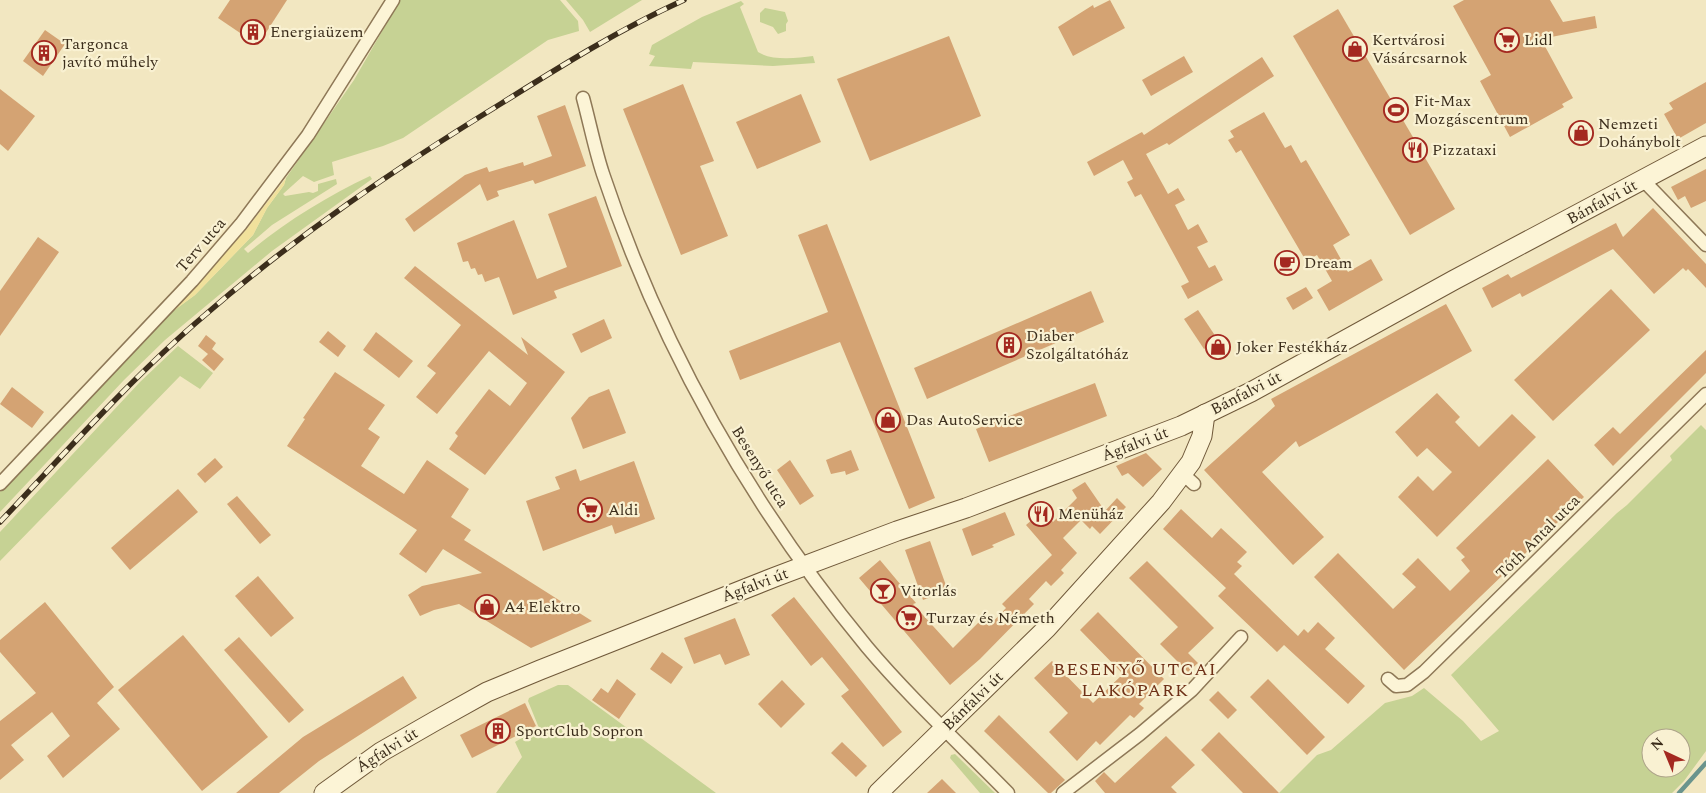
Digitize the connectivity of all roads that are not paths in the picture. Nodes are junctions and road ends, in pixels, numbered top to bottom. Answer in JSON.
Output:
{"nodes":[{"id":1,"x":393,"y":0,"type":"edge"},
{"id":2,"x":583,"y":98,"type":"dead end"},
{"id":3,"x":1706,"y":146,"type":"edge"},
{"id":4,"x":1643,"y":180,"type":"junction"},
{"id":5,"x":1706,"y":245,"type":"edge"},
{"id":6,"x":1706,"y":394,"type":"edge"},
{"id":7,"x":1205,"y":414,"type":"junction"},
{"id":8,"x":0,"y":484,"type":"edge"},
{"id":9,"x":805,"y":566,"type":"junction"},
{"id":10,"x":1241,"y":637,"type":"dead end"},
{"id":11,"x":1388,"y":679,"type":"dead end"},
{"id":12,"x":945,"y":728,"type":"junction"},
{"id":13,"x":324,"y":793,"type":"edge"},
{"id":14,"x":878,"y":793,"type":"edge"},
{"id":15,"x":1008,"y":793,"type":"edge"},
{"id":16,"x":1063,"y":793,"type":"edge"}],
"edges":[{"from":1,"to":8,"type":"street","name":"Terv utca"},
{"from":2,"to":9,"type":"street","name":"Besenyő utca"},
{"from":3,"to":4,"type":"main road","name":"Bánfalvi út"},
{"from":4,"to":5,"type":"street"},
{"from":4,"to":7,"type":"main road","name":"Bánfalvi út"},
{"from":6,"to":11,"type":"street","name":"Tóth Antal utca"},
{"from":7,"to":9,"type":"main road","name":"Ágfalvi út"},
{"from":7,"to":12,"type":"main road","name":"Bánfalvi út"},
{"from":9,"to":12,"type":"street","name":"Besenyő utca"},
{"from":9,"to":13,"type":"main road","name":"Ágfalvi út"},
{"from":10,"to":16,"type":"street"},
{"from":12,"to":14,"type":"main road","name":"Bánfalvi út"},
{"from":12,"to":15,"type":"street","name":"Besenyő utca"}]}
